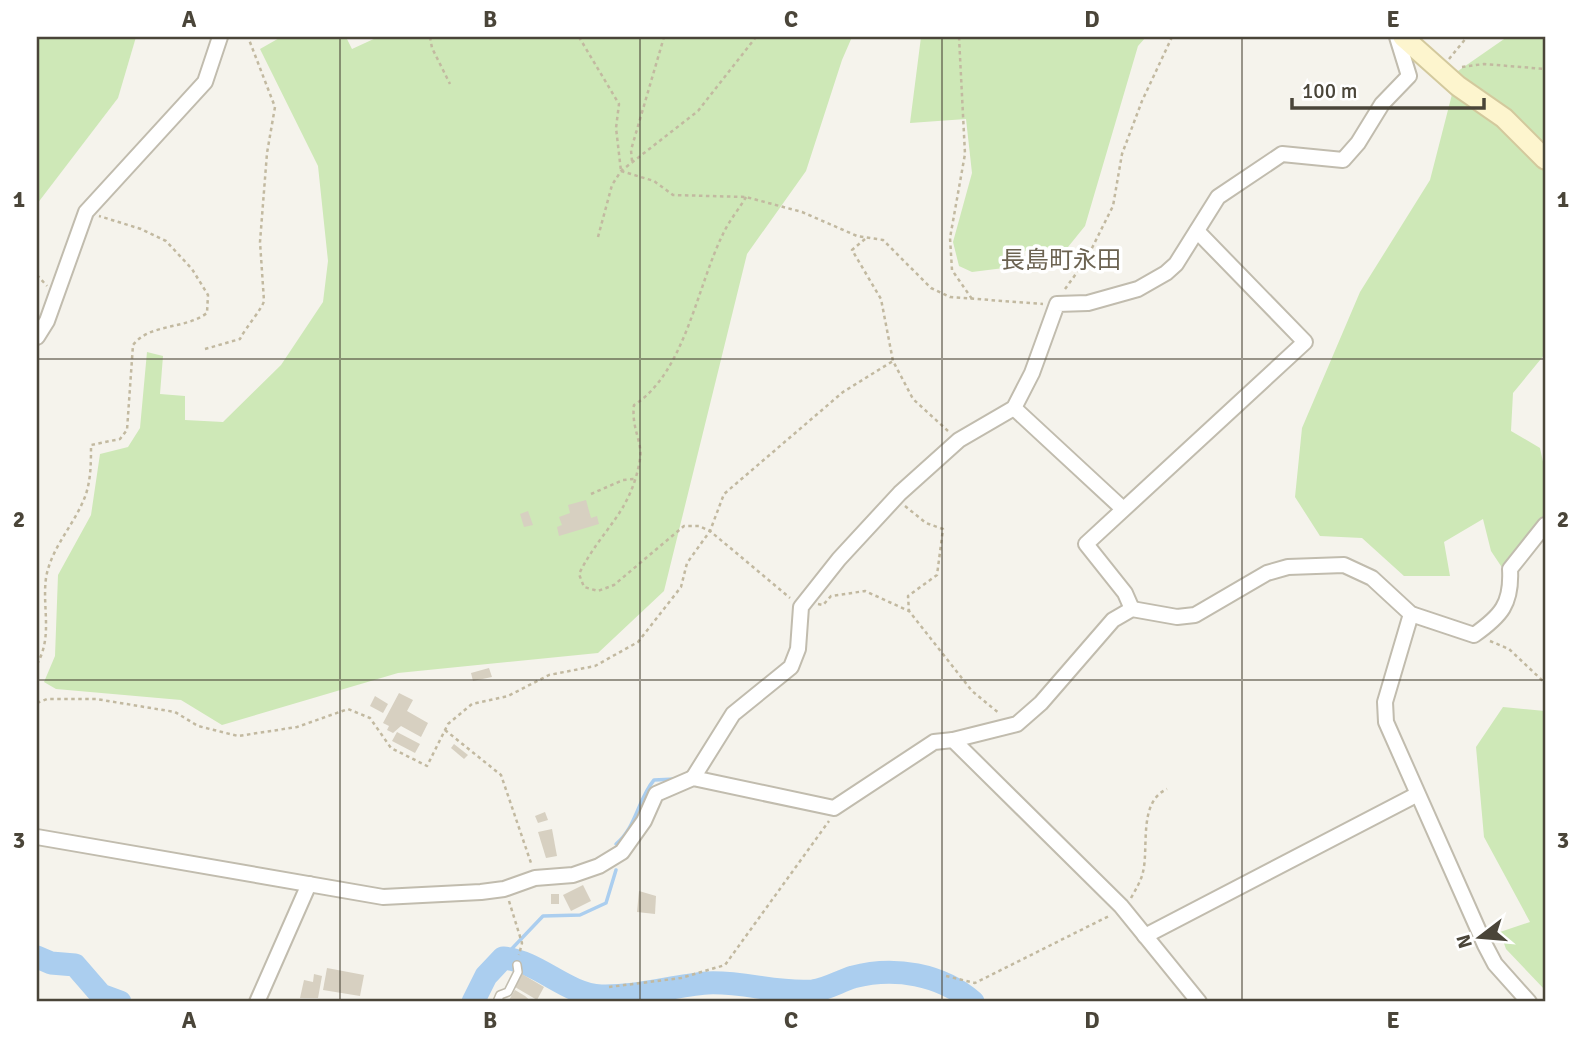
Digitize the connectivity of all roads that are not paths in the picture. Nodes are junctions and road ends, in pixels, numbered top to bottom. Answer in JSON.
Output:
{"nodes":[{"id":1,"x":220,"y":37,"type":"edge"},
{"id":2,"x":1397,"y":37,"type":"edge"},
{"id":3,"x":1403,"y":37,"type":"edge"},
{"id":4,"x":1545,"y":159,"type":"edge"},
{"id":5,"x":1197,"y":230,"type":"junction"},
{"id":6,"x":37,"y":337,"type":"edge"},
{"id":7,"x":1014,"y":408,"type":"junction"},
{"id":8,"x":1122,"y":508,"type":"junction"},
{"id":9,"x":1545,"y":525,"type":"edge"},
{"id":10,"x":1132,"y":609,"type":"junction"},
{"id":11,"x":1411,"y":614,"type":"junction"},
{"id":12,"x":953,"y":740,"type":"junction"},
{"id":13,"x":693,"y":778,"type":"junction"},
{"id":14,"x":1416,"y":795,"type":"junction"},
{"id":15,"x":37,"y":837,"type":"edge"},
{"id":16,"x":309,"y":884,"type":"junction"},
{"id":17,"x":1145,"y":936,"type":"junction"},
{"id":18,"x":517,"y":965,"type":"dead end"},
{"id":19,"x":257,"y":1002,"type":"edge"},
{"id":20,"x":497,"y":1002,"type":"edge"},
{"id":21,"x":1199,"y":1002,"type":"edge"},
{"id":22,"x":1529,"y":1002,"type":"edge"}],
"edges":[{"from":1,"to":6,"type":"street"},
{"from":2,"to":5,"type":"street"},
{"from":3,"to":4,"type":"street"},
{"from":5,"to":7,"type":"street"},
{"from":5,"to":8,"type":"street"},
{"from":7,"to":8,"type":"street"},
{"from":7,"to":13,"type":"street"},
{"from":8,"to":10,"type":"street"},
{"from":9,"to":11,"type":"street"},
{"from":10,"to":11,"type":"street"},
{"from":10,"to":12,"type":"street"},
{"from":11,"to":14,"type":"street"},
{"from":12,"to":13,"type":"street"},
{"from":12,"to":17,"type":"street"},
{"from":13,"to":16,"type":"street"},
{"from":14,"to":17,"type":"street"},
{"from":14,"to":22,"type":"street"},
{"from":15,"to":16,"type":"street"},
{"from":16,"to":19,"type":"street"},
{"from":17,"to":21,"type":"street"},
{"from":18,"to":20,"type":"lane"}]}
